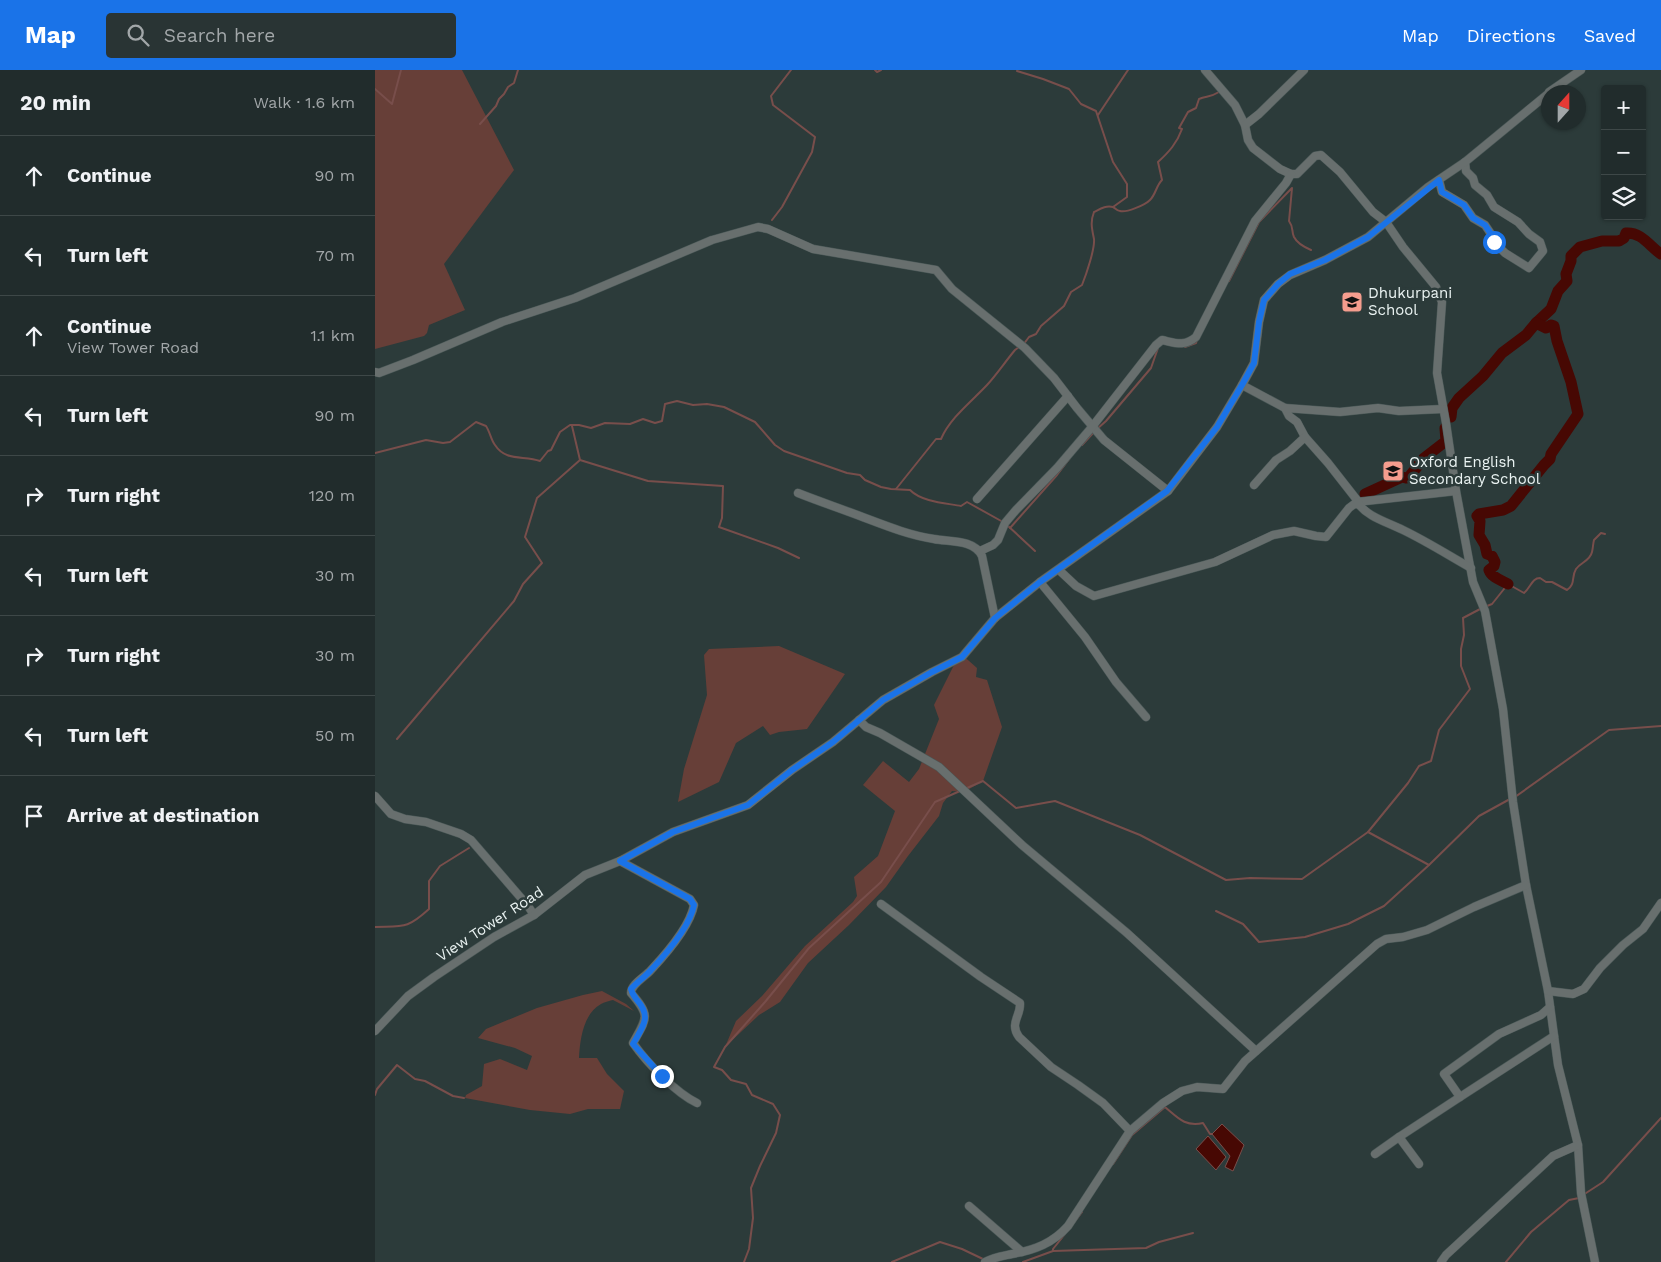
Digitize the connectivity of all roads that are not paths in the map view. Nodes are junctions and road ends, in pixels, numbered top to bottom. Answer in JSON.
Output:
{"nodes":[{"id":1,"x":1205,"y":70,"type":"edge"},
{"id":2,"x":1304,"y":70,"type":"edge"},
{"id":3,"x":1581,"y":70,"type":"edge"},
{"id":4,"x":1560,"y":85,"type":"edge"},
{"id":5,"x":1541,"y":100,"type":"edge"},
{"id":6,"x":1245,"y":125,"type":"junction"},
{"id":7,"x":1465,"y":162,"type":"junction"},
{"id":8,"x":1291,"y":174,"type":"junction"},
{"id":9,"x":1439,"y":180,"type":"junction"},
{"id":10,"x":1386,"y":222,"type":"junction"},
{"id":11,"x":375,"y":372,"type":"edge"},
{"id":12,"x":1242,"y":385,"type":"junction"},
{"id":13,"x":1068,"y":396,"type":"junction"},
{"id":14,"x":1285,"y":408,"type":"junction"},
{"id":15,"x":1443,"y":409,"type":"junction"},
{"id":16,"x":1092,"y":427,"type":"junction"},
{"id":17,"x":1305,"y":437,"type":"junction"},
{"id":18,"x":1254,"y":485,"type":"dead end"},
{"id":19,"x":1167,"y":491,"type":"junction"},
{"id":20,"x":1456,"y":491,"type":"junction"},
{"id":21,"x":798,"y":493,"type":"dead end"},
{"id":22,"x":977,"y":499,"type":"dead end"},
{"id":23,"x":1357,"y":502,"type":"junction"},
{"id":24,"x":980,"y":551,"type":"junction"},
{"id":25,"x":1471,"y":568,"type":"junction"},
{"id":26,"x":1059,"y":570,"type":"junction"},
{"id":27,"x":1040,"y":582,"type":"junction"},
{"id":28,"x":995,"y":618,"type":"junction"},
{"id":29,"x":1146,"y":717,"type":"dead end"},
{"id":30,"x":859,"y":720,"type":"junction"},
{"id":31,"x":375,"y":796,"type":"edge"},
{"id":32,"x":620,"y":861,"type":"junction"},
{"id":33,"x":1526,"y":885,"type":"junction"},
{"id":34,"x":1661,"y":903,"type":"edge"},
{"id":35,"x":881,"y":904,"type":"dead end"},
{"id":36,"x":534,"y":915,"type":"junction"},
{"id":37,"x":1548,"y":991,"type":"junction"},
{"id":38,"x":1550,"y":1007,"type":"junction"},
{"id":39,"x":375,"y":1031,"type":"edge"},
{"id":40,"x":1554,"y":1036,"type":"junction"},
{"id":41,"x":1256,"y":1051,"type":"junction"},
{"id":42,"x":1460,"y":1097,"type":"junction"},
{"id":43,"x":697,"y":1103,"type":"dead end"},
{"id":44,"x":1130,"y":1131,"type":"junction"},
{"id":45,"x":1399,"y":1137,"type":"junction"},
{"id":46,"x":1578,"y":1145,"type":"junction"},
{"id":47,"x":1375,"y":1154,"type":"dead end"},
{"id":48,"x":1419,"y":1164,"type":"dead end"},
{"id":49,"x":969,"y":1206,"type":"dead end"},
{"id":50,"x":1022,"y":1252,"type":"junction"},
{"id":51,"x":985,"y":1262,"type":"edge"},
{"id":52,"x":1441,"y":1262,"type":"edge"},
{"id":53,"x":1595,"y":1262,"type":"edge"}],
"edges":[{"from":1,"to":6,"type":"street"},
{"from":2,"to":6,"type":"street"},
{"from":3,"to":4,"type":"street","name":"View Tower Road"},
{"from":5,"to":7,"type":"street","name":"View Tower Road"},
{"from":6,"to":8,"type":"street"},
{"from":7,"to":9,"type":"street","name":"View Tower Road"},
{"from":7,"to":9,"type":"street"},
{"from":8,"to":10,"type":"street"},
{"from":8,"to":16,"type":"street"},
{"from":9,"to":10,"type":"street","name":"View Tower Road"},
{"from":10,"to":12,"type":"street","name":"View Tower Road"},
{"from":10,"to":15,"type":"street"},
{"from":11,"to":13,"type":"street"},
{"from":12,"to":14,"type":"street"},
{"from":12,"to":19,"type":"street","name":"View Tower Road"},
{"from":13,"to":16,"type":"street"},
{"from":13,"to":22,"type":"street"},
{"from":14,"to":15,"type":"street"},
{"from":14,"to":17,"type":"street"},
{"from":15,"to":20,"type":"street"},
{"from":16,"to":19,"type":"street"},
{"from":16,"to":24,"type":"street"},
{"from":17,"to":18,"type":"street"},
{"from":17,"to":23,"type":"street"},
{"from":19,"to":26,"type":"street","name":"View Tower Road"},
{"from":20,"to":23,"type":"street"},
{"from":20,"to":25,"type":"street"},
{"from":21,"to":24,"type":"street"},
{"from":23,"to":25,"type":"street"},
{"from":23,"to":26,"type":"street"},
{"from":24,"to":28,"type":"street"},
{"from":25,"to":33,"type":"street"},
{"from":26,"to":27,"type":"street","name":"View Tower Road"},
{"from":27,"to":28,"type":"street","name":"View Tower Road"},
{"from":27,"to":29,"type":"street"},
{"from":28,"to":30,"type":"street","name":"View Tower Road"},
{"from":30,"to":32,"type":"street","name":"View Tower Road"},
{"from":30,"to":41,"type":"street"},
{"from":31,"to":36,"type":"street"},
{"from":32,"to":36,"type":"street","name":"View Tower Road"},
{"from":32,"to":43,"type":"street"},
{"from":33,"to":37,"type":"street"},
{"from":33,"to":41,"type":"street"},
{"from":34,"to":37,"type":"street"},
{"from":35,"to":44,"type":"street"},
{"from":36,"to":39,"type":"street","name":"View Tower Road"},
{"from":37,"to":38,"type":"street"},
{"from":38,"to":40,"type":"street"},
{"from":38,"to":42,"type":"street"},
{"from":40,"to":42,"type":"street"},
{"from":40,"to":46,"type":"street"},
{"from":41,"to":44,"type":"street"},
{"from":42,"to":45,"type":"street"},
{"from":44,"to":50,"type":"street"},
{"from":45,"to":47,"type":"street"},
{"from":45,"to":48,"type":"street"},
{"from":46,"to":52,"type":"street"},
{"from":46,"to":53,"type":"street"},
{"from":49,"to":50,"type":"street"},
{"from":50,"to":51,"type":"street"}]}
